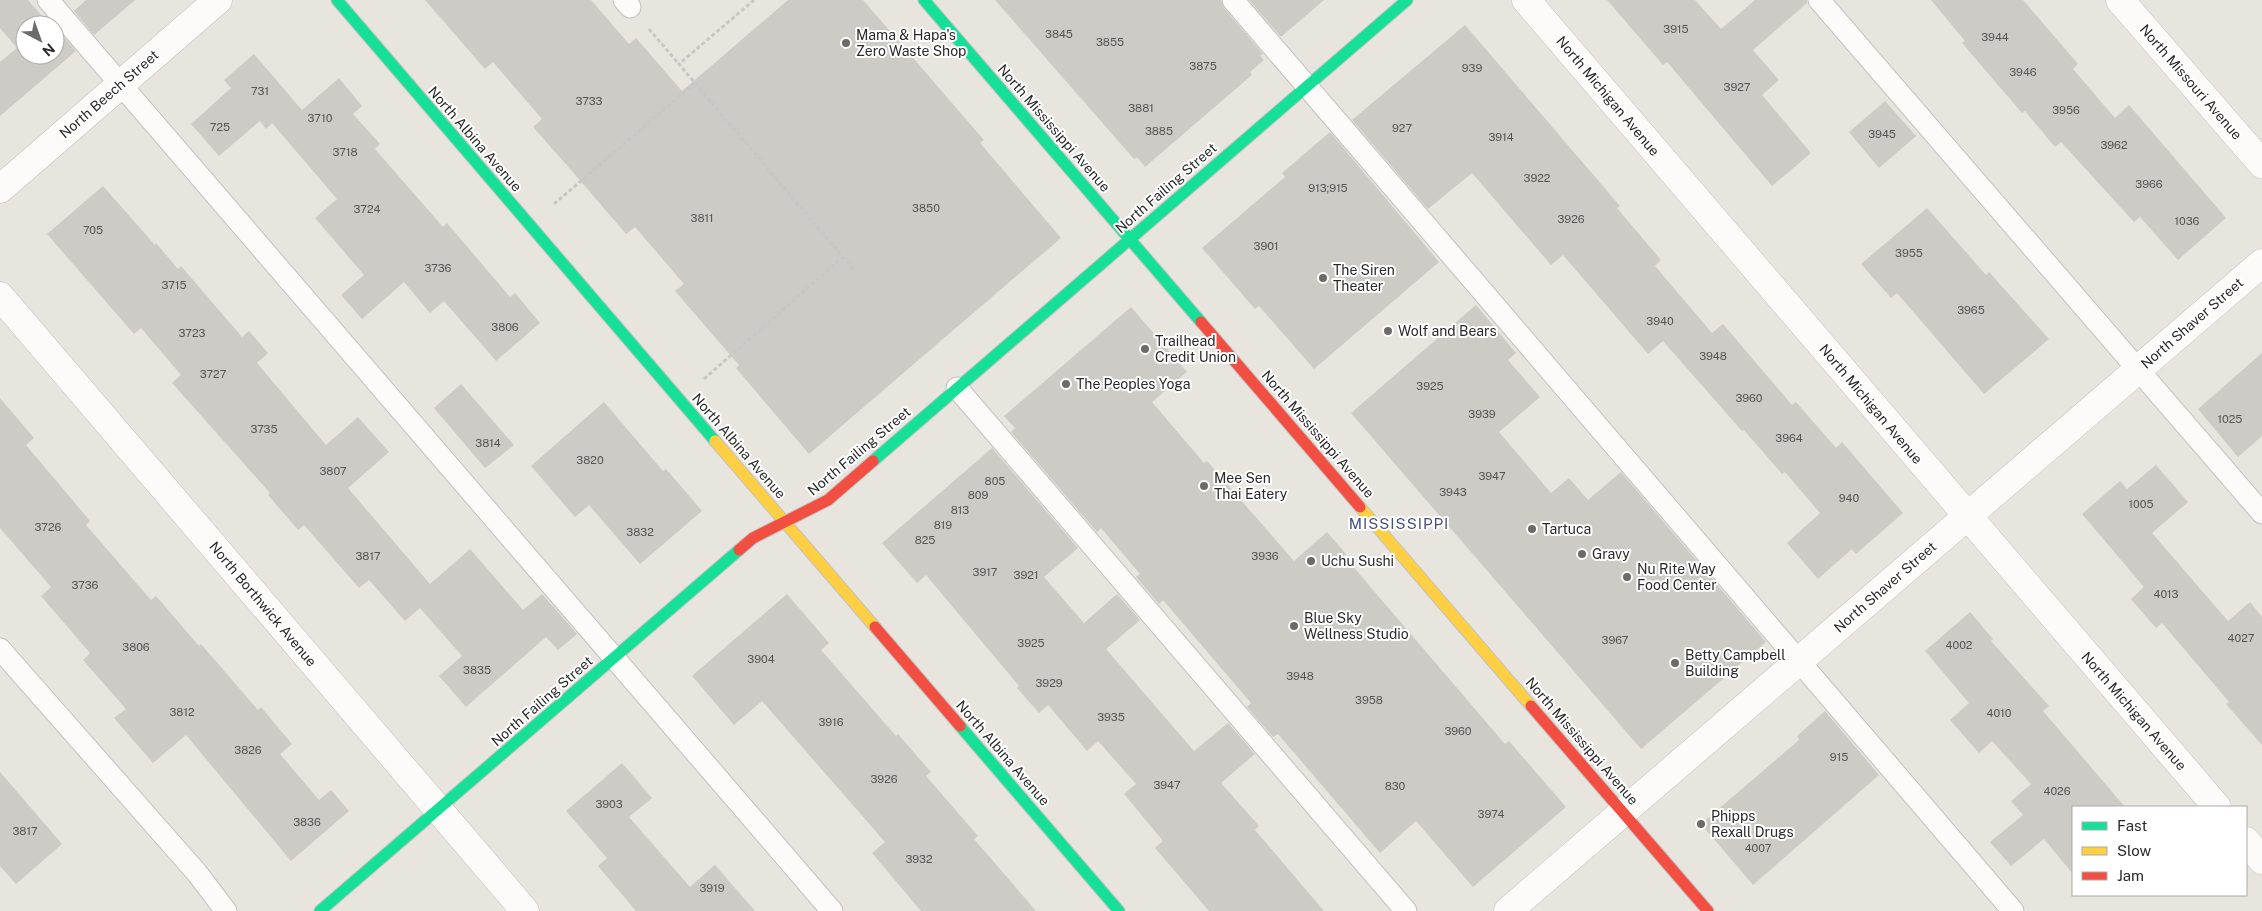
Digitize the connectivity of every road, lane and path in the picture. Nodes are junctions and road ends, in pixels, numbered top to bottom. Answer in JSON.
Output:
{"nodes":[{"id":1,"x":48,"y":0,"type":"edge"},
{"id":2,"x":218,"y":0,"type":"edge"},
{"id":3,"x":336,"y":0,"type":"edge"},
{"id":4,"x":754,"y":0,"type":"edge"},
{"id":5,"x":924,"y":0,"type":"edge"},
{"id":6,"x":1233,"y":0,"type":"edge"},
{"id":7,"x":1407,"y":0,"type":"edge"},
{"id":8,"x":1526,"y":0,"type":"edge"},
{"id":9,"x":1819,"y":0,"type":"edge"},
{"id":10,"x":2120,"y":0,"type":"edge"},
{"id":11,"x":627,"y":3,"type":"edge"},
{"id":12,"x":679,"y":64,"type":"junction"},
{"id":13,"x":696,"y":83,"type":"junction"},
{"id":14,"x":121,"y":84,"type":"junction"},
{"id":15,"x":1308,"y":86,"type":"junction"},
{"id":16,"x":2262,"y":164,"type":"edge"},
{"id":17,"x":0,"y":189,"type":"edge"},
{"id":18,"x":530,"y":226,"type":"junction"},
{"id":19,"x":1130,"y":239,"type":"junction"},
{"id":20,"x":843,"y":257,"type":"junction"},
{"id":21,"x":2262,"y":263,"type":"edge"},
{"id":22,"x":852,"y":268,"type":"dead end"},
{"id":23,"x":0,"y":296,"type":"edge"},
{"id":24,"x":2138,"y":369,"type":"junction"},
{"id":25,"x":957,"y":388,"type":"junction"},
{"id":26,"x":679,"y":400,"type":"junction"},
{"id":27,"x":2262,"y":513,"type":"edge"},
{"id":28,"x":1967,"y":517,"type":"junction"},
{"id":29,"x":785,"y":523,"type":"junction"},
{"id":30,"x":0,"y":649,"type":"edge"},
{"id":31,"x":614,"y":659,"type":"junction"},
{"id":32,"x":1799,"y":662,"type":"junction"},
{"id":33,"x":2216,"y":806,"type":"edge"},
{"id":34,"x":439,"y":810,"type":"junction"},
{"id":35,"x":1624,"y":812,"type":"junction"},
{"id":36,"x":2247,"y":842,"type":"edge"},
{"id":37,"x":2262,"y":860,"type":"edge"},
{"id":38,"x":226,"y":911,"type":"edge"},
{"id":39,"x":320,"y":911,"type":"edge"},
{"id":40,"x":525,"y":911,"type":"edge"},
{"id":41,"x":832,"y":911,"type":"edge"},
{"id":42,"x":1119,"y":911,"type":"edge"},
{"id":43,"x":1406,"y":911,"type":"edge"},
{"id":44,"x":1508,"y":911,"type":"edge"},
{"id":45,"x":1708,"y":911,"type":"edge"},
{"id":46,"x":2013,"y":911,"type":"edge"}],
"edges":[{"from":1,"to":14,"type":"lane"},
{"from":2,"to":14,"type":"street","name":"North Beech Street"},
{"from":3,"to":18,"type":"street","name":"North Albina Avenue"},
{"from":4,"to":12,"type":"path"},
{"from":5,"to":19,"type":"street","name":"North Mississippi Avenue"},
{"from":6,"to":15,"type":"lane"},
{"from":7,"to":15,"type":"street","name":"North Failing Street"},
{"from":8,"to":28,"type":"street","name":"North Michigan Avenue"},
{"from":9,"to":24,"type":"lane"},
{"from":10,"to":16,"type":"street","name":"North Missouri Avenue"},
{"from":11,"to":12,"type":"path"},
{"from":12,"to":13,"type":"path"},
{"from":13,"to":18,"type":"path"},
{"from":13,"to":20,"type":"path"},
{"from":14,"to":17,"type":"street","name":"North Beech Street"},
{"from":14,"to":31,"type":"lane"},
{"from":15,"to":19,"type":"street","name":"North Failing Street"},
{"from":15,"to":32,"type":"lane"},
{"from":18,"to":26,"type":"street","name":"North Albina Avenue"},
{"from":19,"to":25,"type":"street","name":"North Failing Street"},
{"from":19,"to":35,"type":"street","name":"North Mississippi Avenue"},
{"from":20,"to":22,"type":"path"},
{"from":20,"to":26,"type":"path"},
{"from":21,"to":24,"type":"street","name":"North Shaver Street"},
{"from":23,"to":34,"type":"street","name":"North Borthwick Avenue"},
{"from":24,"to":27,"type":"lane"},
{"from":24,"to":28,"type":"street","name":"North Shaver Street"},
{"from":25,"to":29,"type":"street","name":"North Failing Street"},
{"from":25,"to":43,"type":"lane"},
{"from":26,"to":29,"type":"street","name":"North Albina Avenue"},
{"from":28,"to":32,"type":"street","name":"North Shaver Street"},
{"from":28,"to":33,"type":"street","name":"North Michigan Avenue"},
{"from":29,"to":31,"type":"street","name":"North Failing Street"},
{"from":29,"to":42,"type":"street","name":"North Albina Avenue"},
{"from":30,"to":38,"type":"lane"},
{"from":31,"to":34,"type":"street","name":"North Failing Street"},
{"from":31,"to":41,"type":"lane"},
{"from":32,"to":35,"type":"street","name":"North Shaver Street"},
{"from":32,"to":46,"type":"lane"},
{"from":34,"to":39,"type":"street","name":"North Failing Street"},
{"from":34,"to":40,"type":"street","name":"North Borthwick Avenue"},
{"from":35,"to":44,"type":"street","name":"North Shaver Street"},
{"from":35,"to":45,"type":"street","name":"North Mississippi Avenue"},
{"from":36,"to":37,"type":"street"}]}
